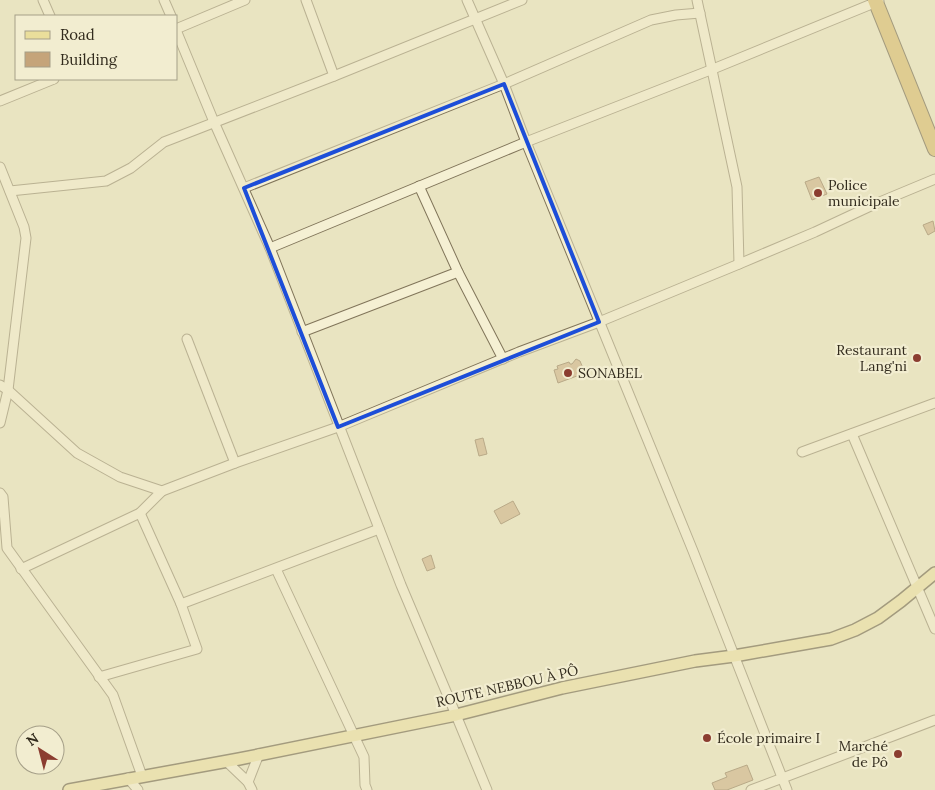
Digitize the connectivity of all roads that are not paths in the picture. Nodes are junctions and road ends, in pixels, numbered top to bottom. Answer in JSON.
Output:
{"nodes":[{"id":1,"x":43,"y":0,"type":"edge"},
{"id":2,"x":164,"y":0,"type":"edge"},
{"id":3,"x":245,"y":0,"type":"edge"},
{"id":4,"x":306,"y":0,"type":"edge"},
{"id":5,"x":467,"y":0,"type":"edge"},
{"id":6,"x":522,"y":0,"type":"edge"},
{"id":7,"x":698,"y":0,"type":"edge"},
{"id":8,"x":877,"y":1,"type":"edge"},
{"id":9,"x":700,"y":13,"type":"junction"},
{"id":10,"x":50,"y":15,"type":"edge"},
{"id":11,"x":171,"y":15,"type":"edge"},
{"id":12,"x":475,"y":20,"type":"junction"},
{"id":13,"x":178,"y":29,"type":"edge"},
{"id":14,"x":178,"y":35,"type":"edge"},
{"id":15,"x":712,"y":69,"type":"junction"},
{"id":16,"x":334,"y":76,"type":"junction"},
{"id":17,"x":51,"y":80,"type":"edge"},
{"id":18,"x":504,"y":84,"type":"junction"},
{"id":19,"x":0,"y":100,"type":"edge"},
{"id":20,"x":214,"y":122,"type":"junction"},
{"id":21,"x":526,"y":142,"type":"junction"},
{"id":22,"x":935,"y":149,"type":"edge"},
{"id":23,"x":0,"y":167,"type":"edge"},
{"id":24,"x":935,"y":179,"type":"edge"},
{"id":25,"x":419,"y":186,"type":"junction"},
{"id":26,"x":244,"y":188,"type":"junction"},
{"id":27,"x":10,"y":190,"type":"junction"},
{"id":28,"x":270,"y":248,"type":"junction"},
{"id":29,"x":739,"y":264,"type":"junction"},
{"id":30,"x":458,"y":272,"type":"junction"},
{"id":31,"x":599,"y":322,"type":"junction"},
{"id":32,"x":302,"y":332,"type":"junction"},
{"id":33,"x":187,"y":340,"type":"dead end"},
{"id":34,"x":503,"y":359,"type":"junction"},
{"id":35,"x":4,"y":388,"type":"edge"},
{"id":36,"x":935,"y":403,"type":"edge"},
{"id":37,"x":0,"y":423,"type":"edge"},
{"id":38,"x":338,"y":427,"type":"junction"},
{"id":39,"x":852,"y":434,"type":"junction"},
{"id":40,"x":802,"y":452,"type":"dead end"},
{"id":41,"x":235,"y":463,"type":"junction"},
{"id":42,"x":162,"y":491,"type":"junction"},
{"id":43,"x":0,"y":493,"type":"edge"},
{"id":44,"x":140,"y":512,"type":"junction"},
{"id":45,"x":379,"y":529,"type":"junction"},
{"id":46,"x":22,"y":569,"type":"junction"},
{"id":47,"x":276,"y":569,"type":"junction"},
{"id":48,"x":935,"y":573,"type":"edge"},
{"id":49,"x":918,"y":588,"type":"junction"},
{"id":50,"x":181,"y":604,"type":"junction"},
{"id":51,"x":935,"y":629,"type":"edge"},
{"id":52,"x":734,"y":656,"type":"junction"},
{"id":53,"x":99,"y":677,"type":"junction"},
{"id":54,"x":456,"y":715,"type":"junction"},
{"id":55,"x":935,"y":720,"type":"edge"},
{"id":56,"x":352,"y":735,"type":"junction"},
{"id":57,"x":259,"y":754,"type":"junction"},
{"id":58,"x":226,"y":761,"type":"junction"},
{"id":59,"x":142,"y":776,"type":"junction"},
{"id":60,"x":128,"y":778,"type":"junction"},
{"id":61,"x":782,"y":778,"type":"junction"},
{"id":62,"x":250,"y":786,"type":"edge"},
{"id":63,"x":69,"y":790,"type":"edge"},
{"id":64,"x":138,"y":790,"type":"edge"},
{"id":65,"x":367,"y":790,"type":"edge"},
{"id":66,"x":487,"y":790,"type":"edge"},
{"id":67,"x":751,"y":790,"type":"edge"},
{"id":68,"x":787,"y":790,"type":"edge"}],
"edges":[{"from":1,"to":10,"type":"street"},
{"from":2,"to":11,"type":"street"},
{"from":3,"to":13,"type":"street"},
{"from":4,"to":16,"type":"street"},
{"from":5,"to":12,"type":"street"},
{"from":6,"to":12,"type":"street"},
{"from":7,"to":9,"type":"street"},
{"from":8,"to":15,"type":"street"},
{"from":8,"to":22,"type":"highway"},
{"from":9,"to":15,"type":"street"},
{"from":9,"to":18,"type":"street"},
{"from":12,"to":16,"type":"street"},
{"from":12,"to":18,"type":"street"},
{"from":14,"to":20,"type":"street"},
{"from":15,"to":21,"type":"street"},
{"from":15,"to":29,"type":"street"},
{"from":16,"to":20,"type":"street"},
{"from":17,"to":19,"type":"street"},
{"from":18,"to":21,"type":"street"},
{"from":18,"to":26,"type":"street"},
{"from":20,"to":26,"type":"street"},
{"from":20,"to":27,"type":"street"},
{"from":21,"to":25,"type":"street"},
{"from":21,"to":31,"type":"street"},
{"from":23,"to":27,"type":"street"},
{"from":24,"to":29,"type":"street"},
{"from":25,"to":28,"type":"street"},
{"from":25,"to":30,"type":"street"},
{"from":26,"to":28,"type":"street"},
{"from":27,"to":35,"type":"street"},
{"from":28,"to":32,"type":"street"},
{"from":29,"to":31,"type":"street"},
{"from":30,"to":32,"type":"street"},
{"from":30,"to":34,"type":"street"},
{"from":31,"to":34,"type":"street"},
{"from":31,"to":52,"type":"street"},
{"from":32,"to":38,"type":"street"},
{"from":33,"to":41,"type":"street"},
{"from":34,"to":38,"type":"street"},
{"from":35,"to":37,"type":"street"},
{"from":35,"to":42,"type":"street"},
{"from":36,"to":39,"type":"street"},
{"from":38,"to":41,"type":"street"},
{"from":38,"to":45,"type":"street"},
{"from":39,"to":40,"type":"street"},
{"from":39,"to":49,"type":"street"},
{"from":41,"to":42,"type":"street"},
{"from":42,"to":44,"type":"street"},
{"from":43,"to":46,"type":"street"},
{"from":44,"to":46,"type":"street"},
{"from":44,"to":50,"type":"street"},
{"from":45,"to":47,"type":"street"},
{"from":45,"to":54,"type":"street"},
{"from":46,"to":53,"type":"street"},
{"from":47,"to":50,"type":"street"},
{"from":47,"to":56,"type":"street"},
{"from":48,"to":49,"type":"main road","name":"ROUTE NEBBOU À PÔ"},
{"from":49,"to":51,"type":"street"},
{"from":49,"to":52,"type":"main road","name":"ROUTE NEBBOU À PÔ"},
{"from":50,"to":53,"type":"street"},
{"from":52,"to":54,"type":"main road","name":"ROUTE NEBBOU À PÔ"},
{"from":52,"to":61,"type":"street"},
{"from":53,"to":59,"type":"street"},
{"from":54,"to":56,"type":"main road","name":"ROUTE NEBBOU À PÔ"},
{"from":54,"to":66,"type":"street"},
{"from":55,"to":61,"type":"street"},
{"from":56,"to":57,"type":"main road","name":"ROUTE NEBBOU À PÔ"},
{"from":56,"to":65,"type":"street"},
{"from":57,"to":58,"type":"main road","name":"ROUTE NEBBOU À PÔ"},
{"from":57,"to":62,"type":"street"},
{"from":58,"to":59,"type":"main road","name":"ROUTE NEBBOU À PÔ"},
{"from":58,"to":62,"type":"street"},
{"from":59,"to":60,"type":"main road","name":"ROUTE NEBBOU À PÔ"},
{"from":60,"to":63,"type":"main road","name":"ROUTE NEBBOU À PÔ"},
{"from":60,"to":64,"type":"street"},
{"from":61,"to":67,"type":"street"},
{"from":61,"to":68,"type":"street"}]}
